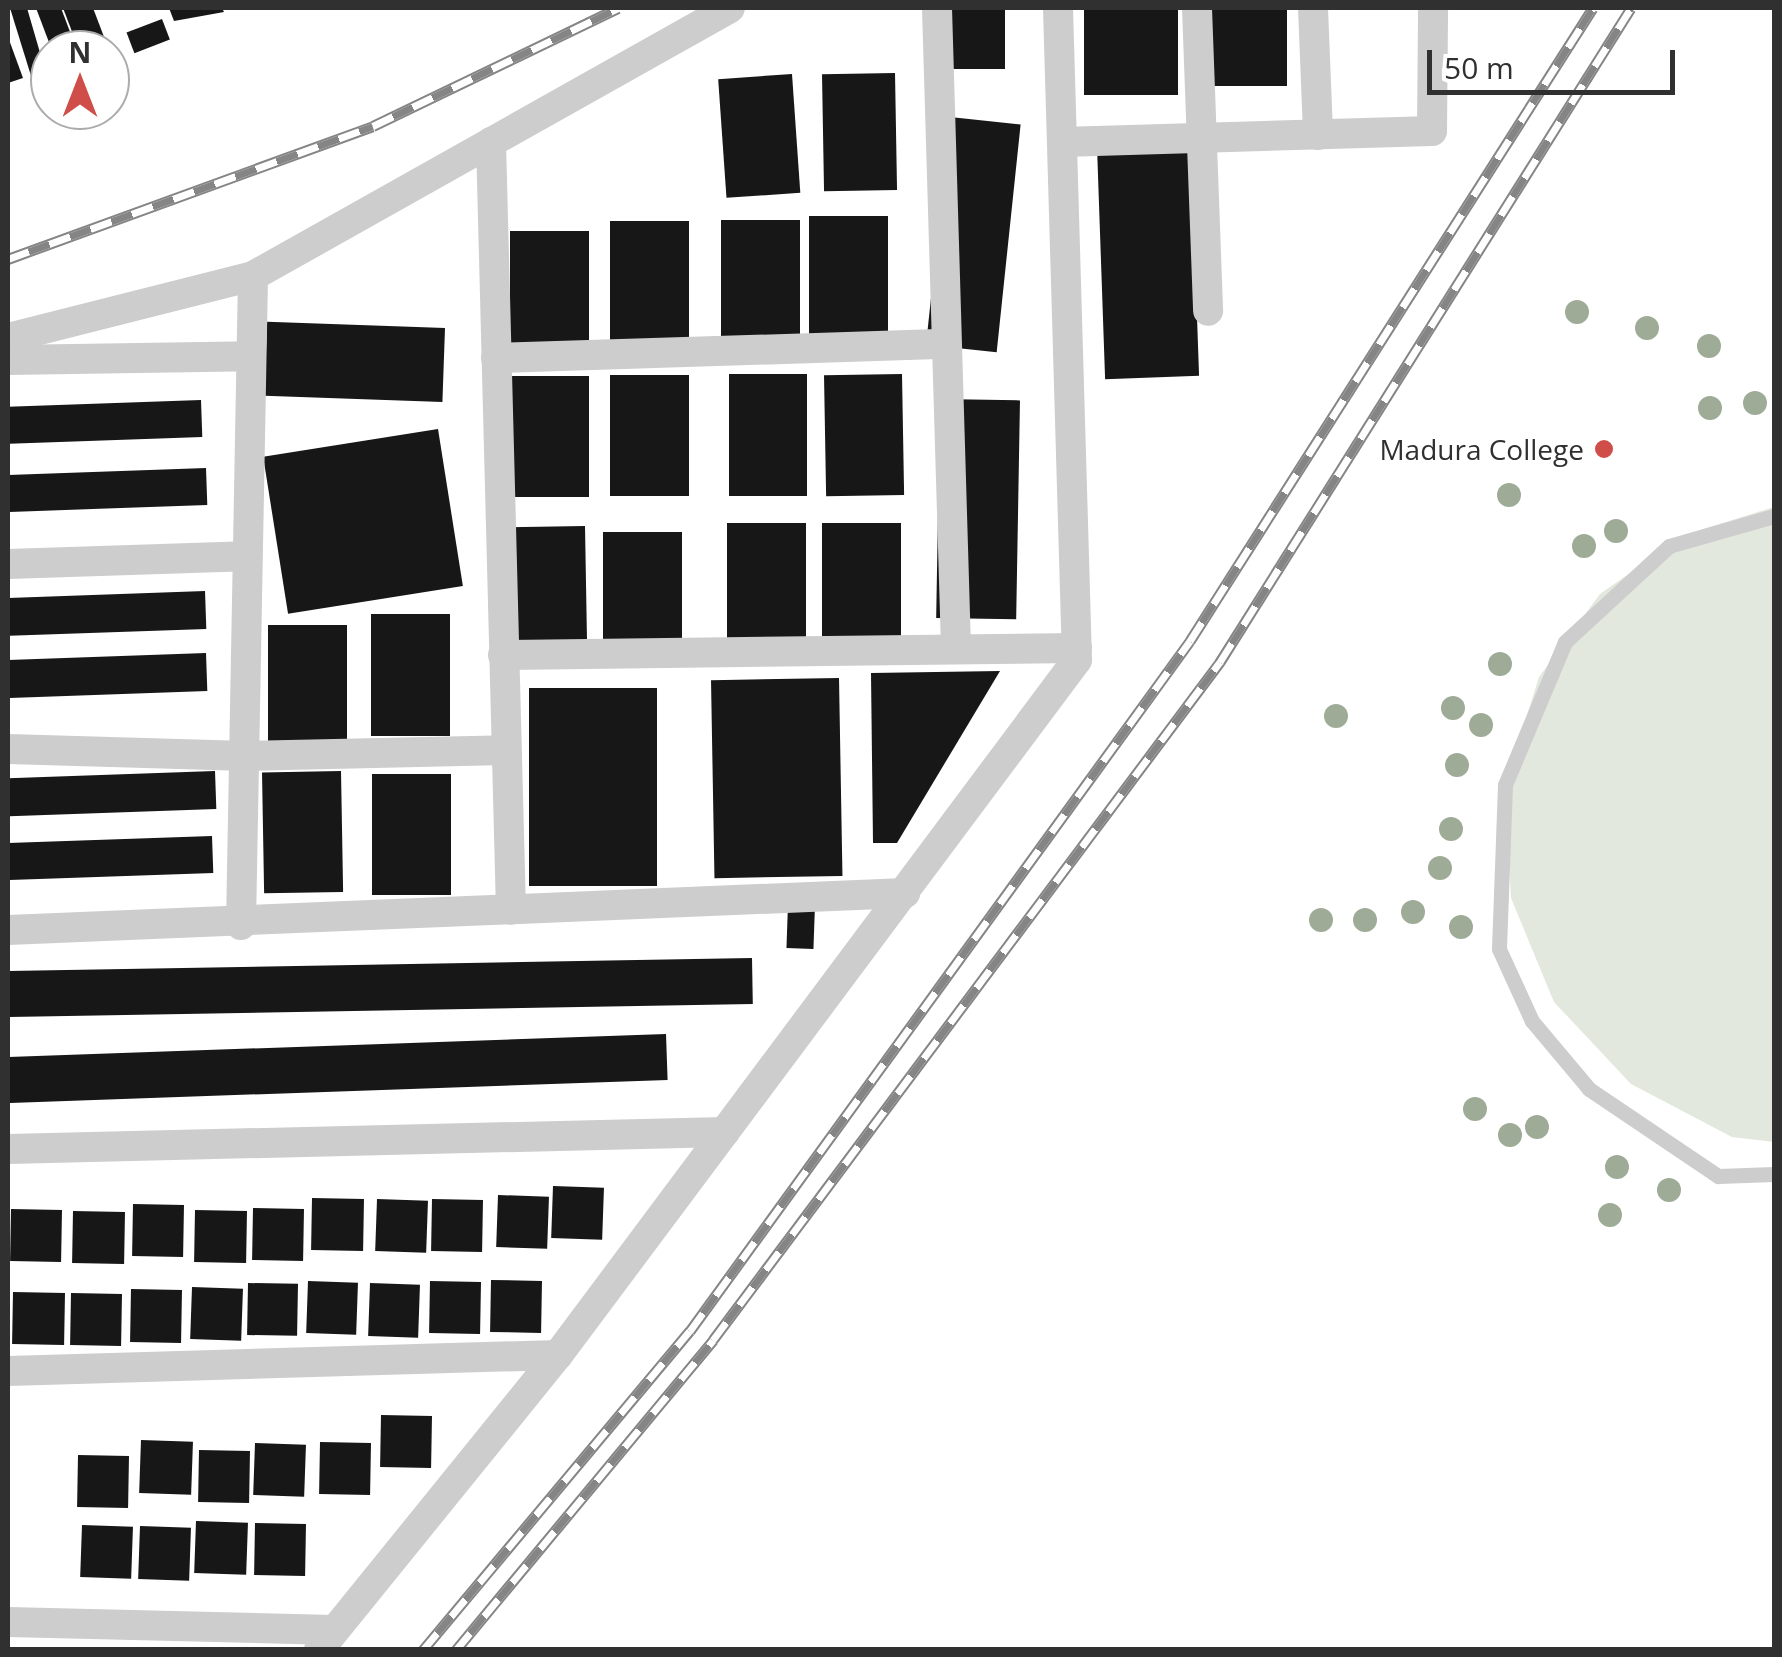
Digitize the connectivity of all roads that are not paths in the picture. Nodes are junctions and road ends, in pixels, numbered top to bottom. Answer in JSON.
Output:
{"nodes":[{"id":1,"x":730,"y":8,"type":"edge"},
{"id":2,"x":936,"y":8,"type":"edge"},
{"id":3,"x":1058,"y":8,"type":"edge"},
{"id":4,"x":1198,"y":8,"type":"edge"},
{"id":5,"x":1313,"y":8,"type":"edge"},
{"id":6,"x":1433,"y":8,"type":"edge"},
{"id":7,"x":1318,"y":135,"type":"junction"},
{"id":8,"x":1201,"y":138,"type":"junction"},
{"id":9,"x":490,"y":142,"type":"junction"},
{"id":10,"x":1062,"y":142,"type":"junction"},
{"id":11,"x":253,"y":276,"type":"junction"},
{"id":12,"x":1208,"y":310,"type":"dead end"},
{"id":13,"x":8,"y":338,"type":"edge"},
{"id":14,"x":946,"y":344,"type":"junction"},
{"id":15,"x":251,"y":356,"type":"junction"},
{"id":16,"x":496,"y":358,"type":"junction"},
{"id":17,"x":8,"y":360,"type":"edge"},
{"id":18,"x":1774,"y":516,"type":"edge"},
{"id":19,"x":245,"y":556,"type":"junction"},
{"id":20,"x":8,"y":564,"type":"edge"},
{"id":21,"x":1076,"y":648,"type":"junction"},
{"id":22,"x":956,"y":650,"type":"junction"},
{"id":23,"x":503,"y":656,"type":"junction"},
{"id":24,"x":8,"y":749,"type":"edge"},
{"id":25,"x":506,"y":750,"type":"junction"},
{"id":26,"x":247,"y":756,"type":"junction"},
{"id":27,"x":905,"y":893,"type":"junction"},
{"id":28,"x":511,"y":910,"type":"junction"},
{"id":29,"x":241,"y":925,"type":"junction"},
{"id":30,"x":8,"y":930,"type":"edge"},
{"id":31,"x":725,"y":1132,"type":"junction"},
{"id":32,"x":8,"y":1149,"type":"edge"},
{"id":33,"x":1774,"y":1174,"type":"edge"},
{"id":34,"x":558,"y":1355,"type":"junction"},
{"id":35,"x":8,"y":1371,"type":"edge"},
{"id":36,"x":8,"y":1622,"type":"edge"},
{"id":37,"x":326,"y":1640,"type":"edge"}],
"edges":[{"from":1,"to":9,"type":"street"},
{"from":2,"to":14,"type":"street"},
{"from":3,"to":10,"type":"street"},
{"from":4,"to":8,"type":"street"},
{"from":5,"to":7,"type":"street"},
{"from":6,"to":7,"type":"street"},
{"from":7,"to":8,"type":"street"},
{"from":8,"to":10,"type":"street"},
{"from":8,"to":12,"type":"street"},
{"from":9,"to":11,"type":"street"},
{"from":9,"to":16,"type":"street"},
{"from":10,"to":21,"type":"street"},
{"from":11,"to":13,"type":"street"},
{"from":11,"to":15,"type":"street"},
{"from":14,"to":16,"type":"street"},
{"from":14,"to":22,"type":"street"},
{"from":15,"to":17,"type":"street"},
{"from":15,"to":19,"type":"street"},
{"from":16,"to":23,"type":"street"},
{"from":18,"to":33,"type":"lane"},
{"from":19,"to":20,"type":"street"},
{"from":19,"to":26,"type":"street"},
{"from":21,"to":22,"type":"street"},
{"from":21,"to":27,"type":"street"},
{"from":22,"to":23,"type":"street"},
{"from":23,"to":25,"type":"street"},
{"from":24,"to":26,"type":"street"},
{"from":25,"to":26,"type":"street"},
{"from":25,"to":28,"type":"street"},
{"from":26,"to":29,"type":"street"},
{"from":27,"to":28,"type":"street"},
{"from":27,"to":31,"type":"street"},
{"from":28,"to":29,"type":"street"},
{"from":29,"to":30,"type":"street"},
{"from":31,"to":32,"type":"street"},
{"from":31,"to":34,"type":"street"},
{"from":34,"to":35,"type":"street"},
{"from":34,"to":37,"type":"street"},
{"from":36,"to":37,"type":"street"}]}
